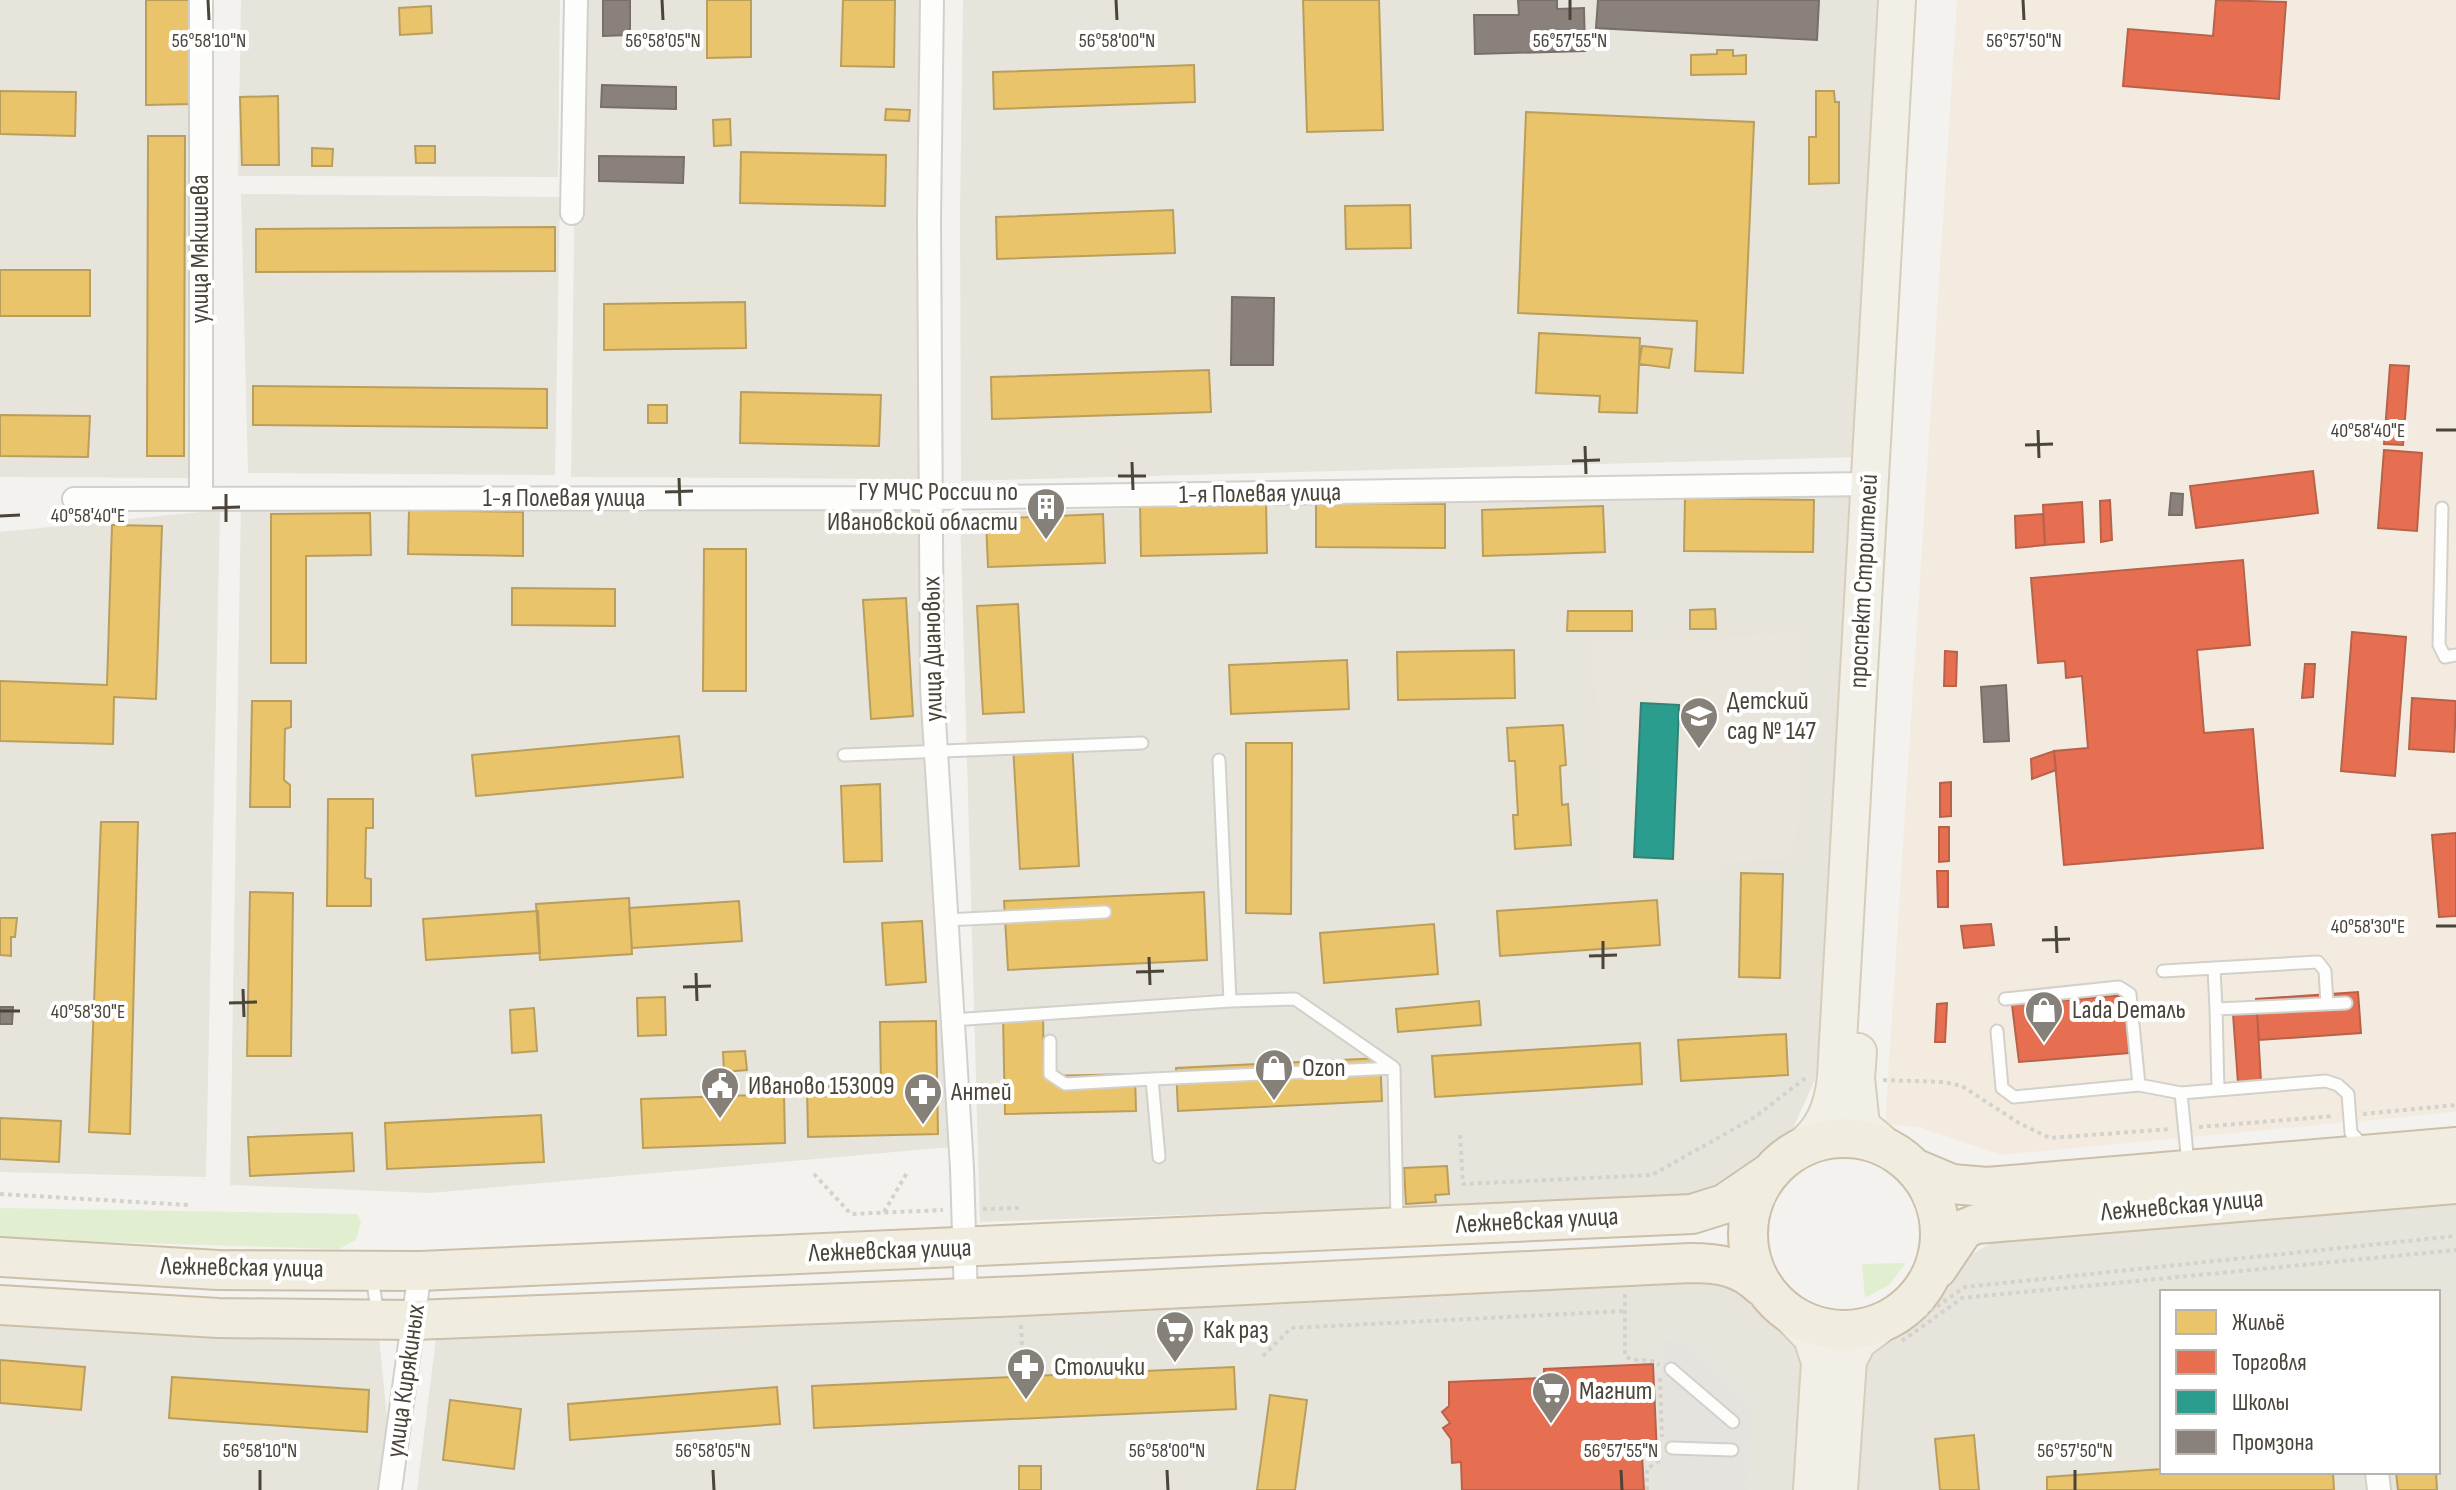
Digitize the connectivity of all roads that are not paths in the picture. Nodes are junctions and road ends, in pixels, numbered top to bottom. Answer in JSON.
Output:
{"nodes":[{"id":1,"x":201,"y":0,"type":"edge"},
{"id":2,"x":576,"y":0,"type":"edge"},
{"id":3,"x":932,"y":0,"type":"edge"},
{"id":4,"x":1897,"y":0,"type":"edge"},
{"id":5,"x":1918,"y":0,"type":"edge"},
{"id":6,"x":572,"y":213,"type":"dead end"},
{"id":7,"x":1880,"y":484,"type":"junction"},
{"id":8,"x":201,"y":498,"type":"junction"},
{"id":9,"x":930,"y":498,"type":"junction"},
{"id":10,"x":74,"y":499,"type":"dead end"},
{"id":11,"x":2442,"y":508,"type":"dead end"},
{"id":12,"x":2456,"y":655,"type":"edge"},
{"id":13,"x":1142,"y":743,"type":"dead end"},
{"id":14,"x":935,"y":750,"type":"junction"},
{"id":15,"x":844,"y":755,"type":"dead end"},
{"id":16,"x":1219,"y":760,"type":"dead end"},
{"id":17,"x":1105,"y":912,"type":"dead end"},
{"id":18,"x":946,"y":920,"type":"junction"},
{"id":19,"x":2214,"y":968,"type":"junction"},
{"id":20,"x":2163,"y":971,"type":"dead end"},
{"id":21,"x":2005,"y":999,"type":"dead end"},
{"id":22,"x":1230,"y":1001,"type":"junction"},
{"id":23,"x":2346,"y":1003,"type":"dead end"},
{"id":24,"x":2327,"y":1004,"type":"junction"},
{"id":25,"x":2216,"y":1009,"type":"junction"},
{"id":26,"x":952,"y":1020,"type":"junction"},
{"id":27,"x":1997,"y":1031,"type":"dead end"},
{"id":28,"x":1050,"y":1041,"type":"dead end"},
{"id":29,"x":1394,"y":1068,"type":"junction"},
{"id":30,"x":1152,"y":1079,"type":"junction"},
{"id":31,"x":2139,"y":1085,"type":"junction"},
{"id":32,"x":2218,"y":1090,"type":"junction"},
{"id":33,"x":2181,"y":1093,"type":"junction"},
{"id":34,"x":2456,"y":1147,"type":"edge"},
{"id":35,"x":1799,"y":1149,"type":"junction"},
{"id":36,"x":2371,"y":1155,"type":"junction"},
{"id":37,"x":1159,"y":1157,"type":"dead end"},
{"id":38,"x":1900,"y":1158,"type":"junction"},
{"id":39,"x":2188,"y":1171,"type":"junction"},
{"id":40,"x":1768,"y":1174,"type":"junction"},
{"id":41,"x":2456,"y":1184,"type":"edge"},
{"id":42,"x":1397,"y":1228,"type":"junction"},
{"id":43,"x":965,"y":1248,"type":"junction"},
{"id":44,"x":0,"y":1257,"type":"edge"},
{"id":45,"x":371,"y":1271,"type":"junction"},
{"id":46,"x":420,"y":1271,"type":"junction"},
{"id":47,"x":1933,"y":1274,"type":"junction"},
{"id":48,"x":966,"y":1298,"type":"junction"},
{"id":49,"x":1773,"y":1298,"type":"junction"},
{"id":50,"x":0,"y":1305,"type":"edge"},
{"id":51,"x":396,"y":1320,"type":"junction"},
{"id":52,"x":1891,"y":1335,"type":"junction"},
{"id":53,"x":1665,"y":1368,"type":"road end"},
{"id":54,"x":1733,"y":1422,"type":"dead end"},
{"id":55,"x":1667,"y":1444,"type":"road end"},
{"id":56,"x":1732,"y":1450,"type":"dead end"},
{"id":57,"x":390,"y":1490,"type":"edge"},
{"id":58,"x":1812,"y":1490,"type":"edge"},
{"id":59,"x":1839,"y":1490,"type":"edge"}],
"edges":[{"from":1,"to":8,"type":"street","name":"улица Мякишева"},
{"from":2,"to":6,"type":"street"},
{"from":3,"to":9,"type":"street","name":"улица Диановых"},
{"from":4,"to":7,"type":"main road","name":"проспект Строителей"},
{"from":5,"to":7,"type":"main road","name":"проспект Строителей"},
{"from":7,"to":9,"type":"street","name":"1-я Полевая улица"},
{"from":7,"to":35,"type":"main road","name":"проспект Строителей"},
{"from":7,"to":38,"type":"main road","name":"проспект Строителей"},
{"from":8,"to":9,"type":"street","name":"1-я Полевая улица"},
{"from":8,"to":10,"type":"street","name":"1-я Полевая улица"},
{"from":9,"to":14,"type":"street","name":"улица Диановых"},
{"from":11,"to":12,"type":"lane"},
{"from":13,"to":14,"type":"lane"},
{"from":14,"to":15,"type":"lane"},
{"from":14,"to":18,"type":"street","name":"улица Диановых"},
{"from":16,"to":22,"type":"lane"},
{"from":17,"to":18,"type":"lane"},
{"from":18,"to":26,"type":"street","name":"улица Диановых"},
{"from":19,"to":20,"type":"lane"},
{"from":19,"to":24,"type":"lane"},
{"from":19,"to":25,"type":"lane"},
{"from":21,"to":31,"type":"lane"},
{"from":22,"to":26,"type":"lane"},
{"from":22,"to":29,"type":"lane"},
{"from":23,"to":24,"type":"lane"},
{"from":24,"to":25,"type":"lane"},
{"from":25,"to":32,"type":"lane"},
{"from":26,"to":43,"type":"street","name":"улица Диановых"},
{"from":27,"to":31,"type":"lane"},
{"from":28,"to":30,"type":"lane"},
{"from":29,"to":30,"type":"lane"},
{"from":29,"to":42,"type":"lane"},
{"from":30,"to":37,"type":"lane"},
{"from":31,"to":33,"type":"lane"},
{"from":32,"to":33,"type":"lane"},
{"from":32,"to":36,"type":"lane"},
{"from":33,"to":39,"type":"lane"},
{"from":34,"to":36,"type":"highway","name":"Лежневская улица"},
{"from":35,"to":38,"type":"highway"},
{"from":35,"to":40,"type":"highway"},
{"from":36,"to":39,"type":"highway","name":"Лежневская улица"},
{"from":38,"to":39,"type":"highway","name":"Лежневская улица"},
{"from":38,"to":47,"type":"highway"},
{"from":40,"to":42,"type":"highway","name":"Лежневская улица"},
{"from":40,"to":49,"type":"highway"},
{"from":41,"to":47,"type":"highway","name":"Лежневская улица"},
{"from":42,"to":43,"type":"highway","name":"Лежневская улица"},
{"from":43,"to":46,"type":"highway","name":"Лежневская улица"},
{"from":43,"to":48,"type":"street","name":"улица Диановых"},
{"from":44,"to":45,"type":"highway","name":"Лежневская улица"},
{"from":45,"to":46,"type":"highway","name":"Лежневская улица"},
{"from":45,"to":51,"type":"lane"},
{"from":46,"to":51,"type":"street","name":"улица Кирякиных"},
{"from":47,"to":52,"type":"highway"},
{"from":48,"to":49,"type":"highway","name":"Лежневская улица"},
{"from":48,"to":51,"type":"highway","name":"Лежневская улица"},
{"from":49,"to":52,"type":"highway"},
{"from":49,"to":58,"type":"main road"},
{"from":50,"to":51,"type":"highway","name":"Лежневская улица"},
{"from":51,"to":57,"type":"street","name":"улица Кирякиных"},
{"from":52,"to":59,"type":"main road"},
{"from":53,"to":54,"type":"lane"},
{"from":55,"to":56,"type":"lane"}]}
